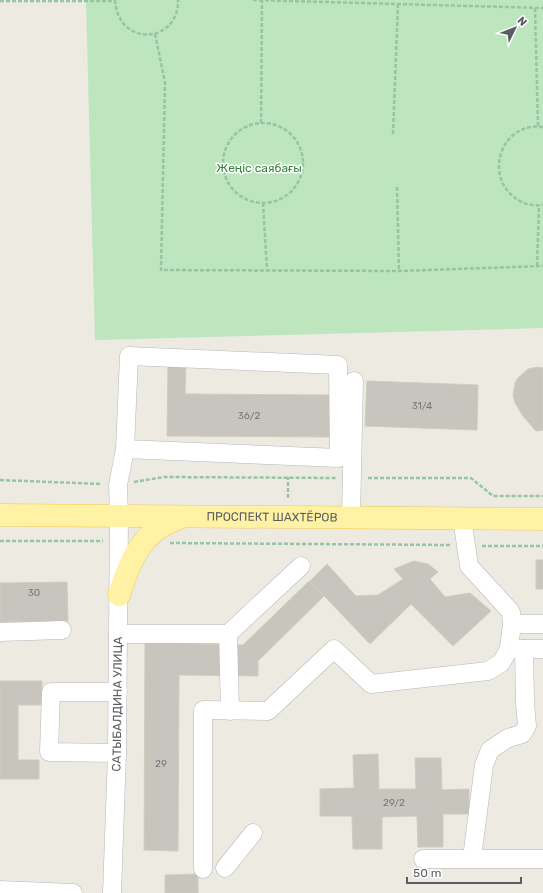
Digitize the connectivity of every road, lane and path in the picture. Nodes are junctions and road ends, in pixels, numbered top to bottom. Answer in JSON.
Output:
{"nodes":[{"id":1,"x":0,"y":0,"type":"edge"},
{"id":2,"x":115,"y":0,"type":"edge"},
{"id":3,"x":178,"y":0,"type":"edge"},
{"id":4,"x":253,"y":0,"type":"edge"},
{"id":5,"x":262,"y":0,"type":"edge"},
{"id":6,"x":398,"y":4,"type":"junction"},
{"id":7,"x":535,"y":8,"type":"junction"},
{"id":8,"x":543,"y":8,"type":"edge"},
{"id":9,"x":155,"y":34,"type":"junction"},
{"id":10,"x":261,"y":123,"type":"junction"},
{"id":11,"x":538,"y":126,"type":"junction"},
{"id":12,"x":543,"y":127,"type":"edge"},
{"id":13,"x":393,"y":134,"type":"dead end"},
{"id":14,"x":397,"y":187,"type":"dead end"},
{"id":15,"x":263,"y":203,"type":"junction"},
{"id":16,"x":543,"y":205,"type":"edge"},
{"id":17,"x":539,"y":206,"type":"junction"},
{"id":18,"x":537,"y":266,"type":"junction"},
{"id":19,"x":543,"y":266,"type":"edge"},
{"id":20,"x":268,"y":270,"type":"junction"},
{"id":21,"x":399,"y":271,"type":"junction"},
{"id":22,"x":354,"y":381,"type":"dead end"},
{"id":23,"x":125,"y":449,"type":"junction"},
{"id":24,"x":351,"y":478,"type":"junction"},
{"id":25,"x":0,"y":480,"type":"edge"},
{"id":26,"x":118,"y":485,"type":"junction"},
{"id":27,"x":543,"y":496,"type":"edge"},
{"id":28,"x":0,"y":515,"type":"edge"},
{"id":29,"x":119,"y":516,"type":"junction"},
{"id":30,"x":188,"y":516,"type":"junction"},
{"id":31,"x":351,"y":517,"type":"junction"},
{"id":32,"x":462,"y":518,"type":"junction"},
{"id":33,"x":543,"y":519,"type":"edge"},
{"id":34,"x":0,"y":540,"type":"edge"},
{"id":35,"x":110,"y":542,"type":"dead end"},
{"id":36,"x":143,"y":542,"type":"junction"},
{"id":37,"x":466,"y":545,"type":"junction"},
{"id":38,"x":543,"y":546,"type":"edge"},
{"id":39,"x":301,"y":566,"type":"dead end"},
{"id":40,"x":118,"y":595,"type":"junction"},
{"id":41,"x":512,"y":624,"type":"junction"},
{"id":42,"x":543,"y":624,"type":"edge"},
{"id":43,"x":62,"y":630,"type":"dead end"},
{"id":44,"x":0,"y":632,"type":"edge"},
{"id":45,"x":118,"y":634,"type":"junction"},
{"id":46,"x":228,"y":634,"type":"junction"},
{"id":47,"x":516,"y":649,"type":"junction"},
{"id":48,"x":543,"y":649,"type":"edge"},
{"id":49,"x":118,"y":692,"type":"junction"},
{"id":50,"x":230,"y":711,"type":"junction"},
{"id":51,"x":117,"y":753,"type":"junction"},
{"id":52,"x":252,"y":833,"type":"dead end"},
{"id":53,"x":472,"y":858,"type":"junction"},
{"id":54,"x":423,"y":859,"type":"dead end"},
{"id":55,"x":543,"y":859,"type":"edge"},
{"id":56,"x":225,"y":868,"type":"dead end"},
{"id":57,"x":203,"y":869,"type":"dead end"},
{"id":58,"x":0,"y":890,"type":"edge"},
{"id":59,"x":38,"y":892,"type":"edge"},
{"id":60,"x":73,"y":893,"type":"edge"},
{"id":61,"x":112,"y":893,"type":"edge"}],
"edges":[{"from":1,"to":2,"type":"path"},
{"from":2,"to":9,"type":"path"},
{"from":3,"to":9,"type":"path"},
{"from":4,"to":5,"type":"path"},
{"from":5,"to":6,"type":"path"},
{"from":5,"to":10,"type":"path"},
{"from":6,"to":7,"type":"path"},
{"from":6,"to":13,"type":"path"},
{"from":7,"to":8,"type":"path"},
{"from":7,"to":11,"type":"path"},
{"from":9,"to":20,"type":"path"},
{"from":10,"to":15,"type":"path"},
{"from":10,"to":15,"type":"path"},
{"from":11,"to":12,"type":"path"},
{"from":11,"to":17,"type":"path"},
{"from":14,"to":21,"type":"path"},
{"from":15,"to":20,"type":"path"},
{"from":16,"to":17,"type":"path"},
{"from":17,"to":18,"type":"path"},
{"from":18,"to":19,"type":"path"},
{"from":18,"to":21,"type":"path"},
{"from":20,"to":21,"type":"path"},
{"from":22,"to":24,"type":"street"},
{"from":23,"to":23,"type":"street","name":"САТЫБАЛДИНА УЛИЦА"},
{"from":23,"to":26,"type":"street","name":"САТЫБАЛДИНА УЛИЦА"},
{"from":24,"to":26,"type":"path"},
{"from":24,"to":27,"type":"path"},
{"from":24,"to":31,"type":"street"},
{"from":25,"to":26,"type":"path"},
{"from":26,"to":29,"type":"street","name":"САТЫБАЛДИНА УЛИЦА"},
{"from":28,"to":29,"type":"main road","name":"ПРОСПЕКТ ШАХТЁРОВ"},
{"from":29,"to":30,"type":"main road","name":"ПРОСПЕКТ ШАХТЁРОВ"},
{"from":29,"to":40,"type":"street","name":"САТЫБАЛДИНА УЛИЦА"},
{"from":30,"to":31,"type":"main road","name":"ПРОСПЕКТ ШАХТЁРОВ"},
{"from":30,"to":36,"type":"main road"},
{"from":31,"to":32,"type":"main road","name":"ПРОСПЕКТ ШАХТЁРОВ"},
{"from":32,"to":33,"type":"main road","name":"ПРОСПЕКТ ШАХТЁРОВ"},
{"from":32,"to":37,"type":"street"},
{"from":34,"to":35,"type":"path"},
{"from":36,"to":37,"type":"path"},
{"from":36,"to":40,"type":"main road"},
{"from":37,"to":38,"type":"path"},
{"from":37,"to":41,"type":"street"},
{"from":39,"to":46,"type":"street"},
{"from":40,"to":45,"type":"street","name":"САТЫБАЛДИНА УЛИЦА"},
{"from":41,"to":42,"type":"street"},
{"from":41,"to":47,"type":"street"},
{"from":43,"to":44,"type":"street"},
{"from":45,"to":46,"type":"street"},
{"from":45,"to":49,"type":"street","name":"САТЫБАЛДИНА УЛИЦА"},
{"from":46,"to":50,"type":"street"},
{"from":47,"to":48,"type":"street"},
{"from":47,"to":50,"type":"street"},
{"from":47,"to":53,"type":"street"},
{"from":49,"to":51,"type":"street","name":"САТЫБАЛДИНА УЛИЦА"},
{"from":49,"to":51,"type":"street"},
{"from":50,"to":57,"type":"street"},
{"from":51,"to":61,"type":"street","name":"САТЫБАЛДИНА УЛИЦА"},
{"from":52,"to":56,"type":"street"},
{"from":53,"to":54,"type":"street"},
{"from":53,"to":55,"type":"street"},
{"from":58,"to":59,"type":"street"},
{"from":59,"to":60,"type":"street"}]}
